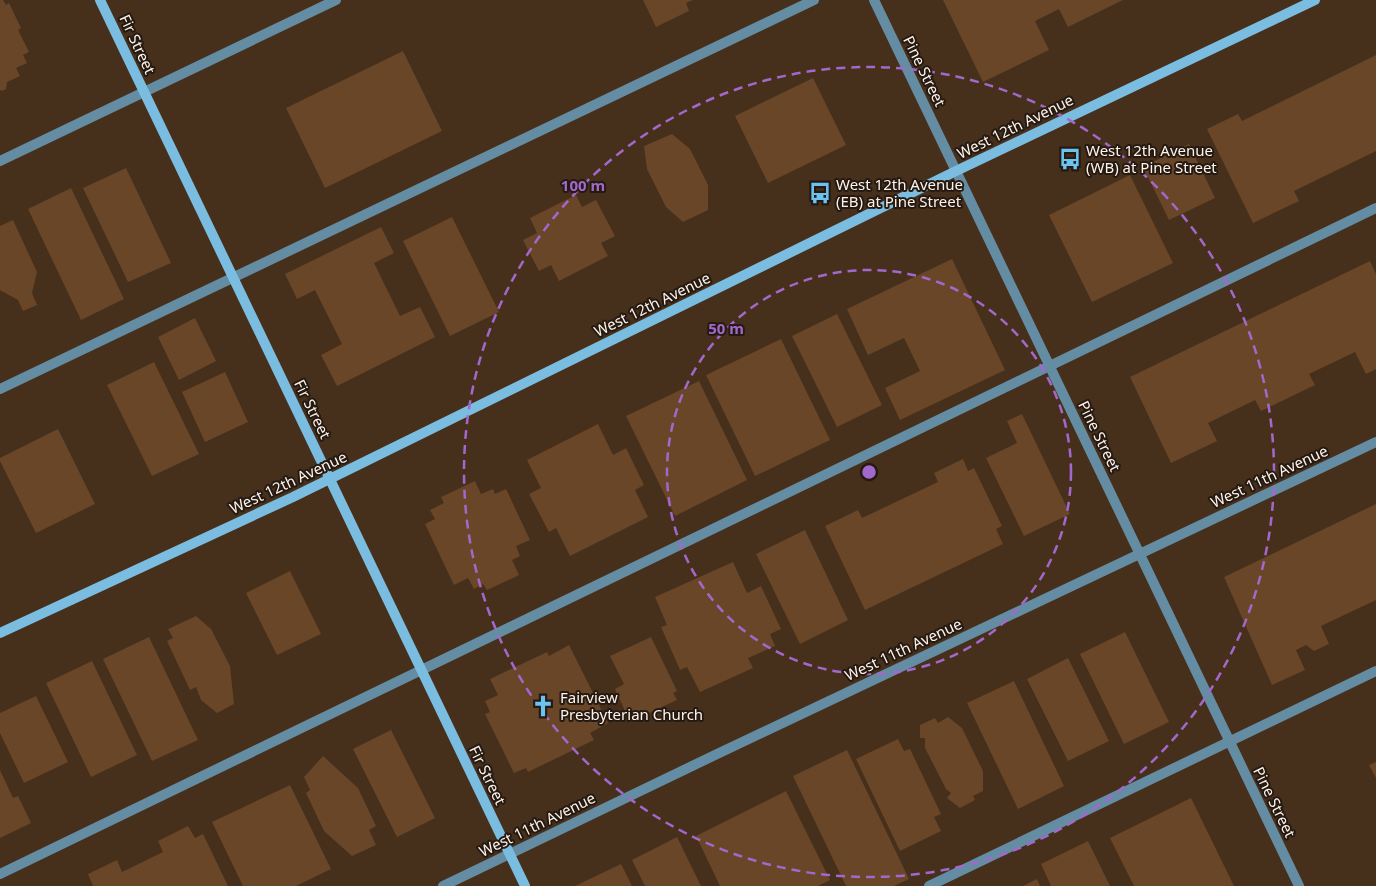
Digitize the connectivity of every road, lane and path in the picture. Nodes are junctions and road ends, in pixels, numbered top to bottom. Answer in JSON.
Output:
{"nodes":[{"id":1,"x":100,"y":0,"type":"edge"},
{"id":2,"x":336,"y":0,"type":"edge"},
{"id":3,"x":814,"y":0,"type":"edge"},
{"id":4,"x":874,"y":0,"type":"edge"},
{"id":5,"x":1315,"y":0,"type":"edge"},
{"id":6,"x":144,"y":92,"type":"junction"},
{"id":7,"x":0,"y":160,"type":"edge"},
{"id":8,"x":956,"y":171,"type":"junction"},
{"id":9,"x":1376,"y":208,"type":"edge"},
{"id":10,"x":233,"y":277,"type":"junction"},
{"id":11,"x":1050,"y":366,"type":"junction"},
{"id":12,"x":0,"y":389,"type":"edge"},
{"id":13,"x":1376,"y":442,"type":"edge"},
{"id":14,"x":330,"y":479,"type":"junction"},
{"id":15,"x":1140,"y":554,"type":"junction"},
{"id":16,"x":0,"y":633,"type":"edge"},
{"id":17,"x":420,"y":670,"type":"junction"},
{"id":18,"x":1376,"y":671,"type":"edge"},
{"id":19,"x":1230,"y":742,"type":"junction"},
{"id":20,"x":510,"y":854,"type":"junction"},
{"id":21,"x":0,"y":874,"type":"edge"},
{"id":22,"x":443,"y":886,"type":"edge"},
{"id":23,"x":524,"y":886,"type":"edge"},
{"id":24,"x":929,"y":886,"type":"edge"},
{"id":25,"x":1299,"y":886,"type":"edge"}],
"edges":[{"from":1,"to":6,"type":"street","name":"Fir Street"},
{"from":2,"to":6,"type":"street"},
{"from":3,"to":10,"type":"street"},
{"from":4,"to":8,"type":"street","name":"Pine Street"},
{"from":5,"to":8,"type":"street","name":"West 12th Avenue"},
{"from":6,"to":7,"type":"street"},
{"from":6,"to":10,"type":"street","name":"Fir Street"},
{"from":8,"to":11,"type":"street","name":"Pine Street"},
{"from":8,"to":14,"type":"street","name":"West 12th Avenue"},
{"from":9,"to":11,"type":"street"},
{"from":10,"to":12,"type":"street"},
{"from":10,"to":14,"type":"street","name":"Fir Street"},
{"from":11,"to":15,"type":"street","name":"Pine Street"},
{"from":11,"to":17,"type":"street"},
{"from":13,"to":15,"type":"street","name":"West 11th Avenue"},
{"from":14,"to":16,"type":"street","name":"West 12th Avenue"},
{"from":14,"to":17,"type":"street","name":"Fir Street"},
{"from":15,"to":19,"type":"street","name":"Pine Street"},
{"from":15,"to":20,"type":"street","name":"West 11th Avenue"},
{"from":17,"to":20,"type":"street","name":"Fir Street"},
{"from":17,"to":21,"type":"street"},
{"from":18,"to":19,"type":"street"},
{"from":19,"to":24,"type":"street"},
{"from":19,"to":25,"type":"street","name":"Pine Street"},
{"from":20,"to":22,"type":"street","name":"West 11th Avenue"},
{"from":20,"to":23,"type":"street","name":"Fir Street"}]}
